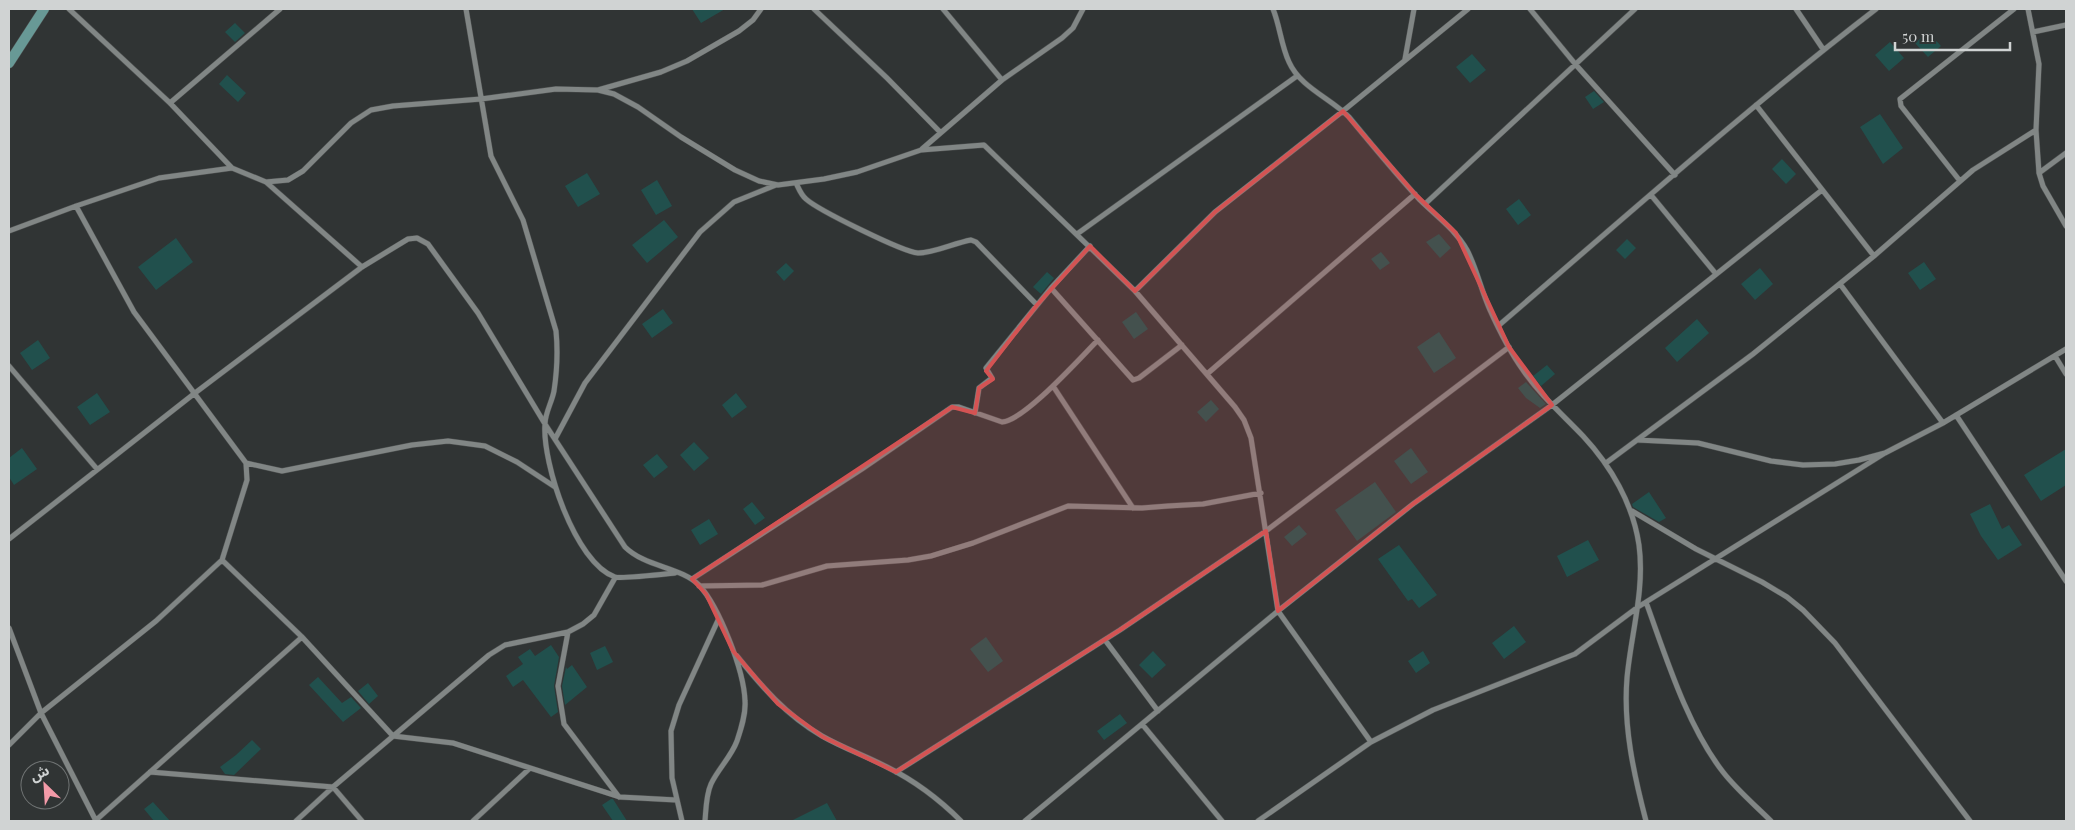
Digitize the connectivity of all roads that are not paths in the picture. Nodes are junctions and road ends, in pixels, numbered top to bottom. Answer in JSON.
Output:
{"nodes":[{"id":1,"x":44,"y":9,"type":"edge"},
{"id":2,"x":69,"y":9,"type":"edge"},
{"id":3,"x":280,"y":9,"type":"edge"},
{"id":4,"x":466,"y":9,"type":"edge"},
{"id":5,"x":761,"y":9,"type":"edge"},
{"id":6,"x":814,"y":9,"type":"edge"},
{"id":7,"x":943,"y":9,"type":"edge"},
{"id":8,"x":1083,"y":9,"type":"edge"},
{"id":9,"x":1273,"y":9,"type":"edge"},
{"id":10,"x":1414,"y":9,"type":"edge"},
{"id":11,"x":1468,"y":9,"type":"edge"},
{"id":12,"x":1530,"y":9,"type":"edge"},
{"id":13,"x":1635,"y":9,"type":"edge"},
{"id":14,"x":1796,"y":9,"type":"edge"},
{"id":15,"x":1876,"y":9,"type":"edge"},
{"id":16,"x":2014,"y":9,"type":"edge"},
{"id":17,"x":2028,"y":9,"type":"edge"},
{"id":18,"x":2066,"y":25,"type":"edge"},
{"id":19,"x":2033,"y":32,"type":"junction"},
{"id":20,"x":1823,"y":50,"type":"junction"},
{"id":21,"x":1404,"y":59,"type":"junction"},
{"id":22,"x":9,"y":63,"type":"edge"},
{"id":23,"x":1576,"y":65,"type":"junction"},
{"id":24,"x":1298,"y":76,"type":"junction"},
{"id":25,"x":1002,"y":80,"type":"junction"},
{"id":26,"x":598,"y":90,"type":"junction"},
{"id":27,"x":481,"y":99,"type":"junction"},
{"id":28,"x":170,"y":103,"type":"junction"},
{"id":29,"x":1756,"y":105,"type":"junction"},
{"id":30,"x":1343,"y":111,"type":"junction"},
{"id":31,"x":2036,"y":130,"type":"junction"},
{"id":32,"x":940,"y":132,"type":"junction"},
{"id":33,"x":921,"y":150,"type":"junction"},
{"id":34,"x":2066,"y":153,"type":"edge"},
{"id":35,"x":232,"y":168,"type":"junction"},
{"id":36,"x":2039,"y":173,"type":"junction"},
{"id":37,"x":1674,"y":174,"type":"junction"},
{"id":38,"x":1960,"y":181,"type":"junction"},
{"id":39,"x":266,"y":182,"type":"junction"},
{"id":40,"x":796,"y":183,"type":"junction"},
{"id":41,"x":778,"y":185,"type":"junction"},
{"id":42,"x":1822,"y":190,"type":"junction"},
{"id":43,"x":1415,"y":194,"type":"junction"},
{"id":44,"x":1651,"y":195,"type":"junction"},
{"id":45,"x":1425,"y":204,"type":"junction"},
{"id":46,"x":76,"y":206,"type":"junction"},
{"id":47,"x":2066,"y":226,"type":"edge"},
{"id":48,"x":9,"y":232,"type":"edge"},
{"id":49,"x":1077,"y":234,"type":"junction"},
{"id":50,"x":1090,"y":246,"type":"junction"},
{"id":51,"x":1874,"y":256,"type":"junction"},
{"id":52,"x":362,"y":267,"type":"junction"},
{"id":53,"x":1716,"y":274,"type":"junction"},
{"id":54,"x":1840,"y":284,"type":"junction"},
{"id":55,"x":1051,"y":288,"type":"junction"},
{"id":56,"x":1135,"y":291,"type":"junction"},
{"id":57,"x":1036,"y":305,"type":"junction"},
{"id":58,"x":1498,"y":326,"type":"junction"},
{"id":59,"x":1098,"y":340,"type":"junction"},
{"id":60,"x":1182,"y":345,"type":"junction"},
{"id":61,"x":1509,"y":347,"type":"junction"},
{"id":62,"x":2066,"y":349,"type":"edge"},
{"id":63,"x":2055,"y":356,"type":"junction"},
{"id":64,"x":9,"y":366,"type":"edge"},
{"id":65,"x":1207,"y":374,"type":"junction"},
{"id":66,"x":2066,"y":374,"type":"edge"},
{"id":67,"x":1052,"y":386,"type":"junction"},
{"id":68,"x":195,"y":393,"type":"junction"},
{"id":69,"x":1552,"y":405,"type":"junction"},
{"id":70,"x":975,"y":413,"type":"junction"},
{"id":71,"x":1956,"y":415,"type":"junction"},
{"id":72,"x":1943,"y":423,"type":"junction"},
{"id":73,"x":545,"y":424,"type":"junction"},
{"id":74,"x":555,"y":439,"type":"junction"},
{"id":75,"x":1638,"y":440,"type":"junction"},
{"id":76,"x":1885,"y":454,"type":"junction"},
{"id":77,"x":246,"y":462,"type":"junction"},
{"id":78,"x":1606,"y":463,"type":"junction"},
{"id":79,"x":97,"y":469,"type":"junction"},
{"id":80,"x":555,"y":488,"type":"junction"},
{"id":81,"x":1261,"y":493,"type":"junction"},
{"id":82,"x":1134,"y":508,"type":"junction"},
{"id":83,"x":1632,"y":511,"type":"junction"},
{"id":84,"x":1266,"y":531,"type":"junction"},
{"id":85,"x":9,"y":539,"type":"edge"},
{"id":86,"x":1715,"y":559,"type":"junction"},
{"id":87,"x":222,"y":560,"type":"junction"},
{"id":88,"x":676,"y":573,"type":"junction"},
{"id":89,"x":2065,"y":577,"type":"edge"},
{"id":90,"x":615,"y":578,"type":"junction"},
{"id":91,"x":692,"y":579,"type":"junction"},
{"id":92,"x":699,"y":586,"type":"junction"},
{"id":93,"x":1646,"y":602,"type":"junction"},
{"id":94,"x":1638,"y":607,"type":"junction"},
{"id":95,"x":1278,"y":611,"type":"junction"},
{"id":96,"x":719,"y":618,"type":"junction"},
{"id":97,"x":9,"y":628,"type":"edge"},
{"id":98,"x":568,"y":632,"type":"junction"},
{"id":99,"x":302,"y":637,"type":"junction"},
{"id":100,"x":1105,"y":640,"type":"junction"},
{"id":101,"x":733,"y":651,"type":"junction"},
{"id":102,"x":1158,"y":711,"type":"junction"},
{"id":103,"x":41,"y":713,"type":"junction"},
{"id":104,"x":1142,"y":724,"type":"junction"},
{"id":105,"x":393,"y":736,"type":"junction"},
{"id":106,"x":1371,"y":742,"type":"junction"},
{"id":107,"x":9,"y":744,"type":"edge"},
{"id":108,"x":529,"y":769,"type":"junction"},
{"id":109,"x":150,"y":772,"type":"junction"},
{"id":110,"x":896,"y":772,"type":"junction"},
{"id":111,"x":333,"y":787,"type":"junction"},
{"id":112,"x":620,"y":797,"type":"junction"},
{"id":113,"x":676,"y":800,"type":"junction"},
{"id":114,"x":682,"y":819,"type":"edge"},
{"id":115,"x":96,"y":821,"type":"edge"},
{"id":116,"x":296,"y":821,"type":"edge"},
{"id":117,"x":362,"y":821,"type":"edge"},
{"id":118,"x":473,"y":821,"type":"edge"},
{"id":119,"x":675,"y":821,"type":"edge"},
{"id":120,"x":705,"y":821,"type":"edge"},
{"id":121,"x":960,"y":821,"type":"edge"},
{"id":122,"x":1025,"y":821,"type":"edge"},
{"id":123,"x":1222,"y":821,"type":"edge"},
{"id":124,"x":1258,"y":821,"type":"edge"},
{"id":125,"x":1646,"y":821,"type":"edge"},
{"id":126,"x":1771,"y":821,"type":"edge"},
{"id":127,"x":1970,"y":821,"type":"edge"}],
"edges":[{"from":1,"to":22,"type":"street"},
{"from":2,"to":28,"type":"street"},
{"from":3,"to":28,"type":"street"},
{"from":4,"to":27,"type":"street"},
{"from":5,"to":26,"type":"street"},
{"from":6,"to":32,"type":"street"},
{"from":7,"to":25,"type":"street"},
{"from":8,"to":25,"type":"street"},
{"from":9,"to":24,"type":"street"},
{"from":10,"to":21,"type":"street"},
{"from":11,"to":21,"type":"street"},
{"from":12,"to":23,"type":"street"},
{"from":13,"to":23,"type":"street"},
{"from":14,"to":20,"type":"street"},
{"from":15,"to":20,"type":"street"},
{"from":16,"to":38,"type":"street"},
{"from":17,"to":19,"type":"street"},
{"from":18,"to":19,"type":"street"},
{"from":19,"to":31,"type":"street"},
{"from":20,"to":29,"type":"street"},
{"from":21,"to":30,"type":"street"},
{"from":23,"to":37,"type":"street"},
{"from":23,"to":45,"type":"street"},
{"from":24,"to":30,"type":"street"},
{"from":24,"to":49,"type":"street"},
{"from":25,"to":32,"type":"street"},
{"from":26,"to":27,"type":"street"},
{"from":26,"to":41,"type":"street"},
{"from":27,"to":39,"type":"street"},
{"from":27,"to":73,"type":"street"},
{"from":28,"to":35,"type":"street"},
{"from":29,"to":37,"type":"street"},
{"from":29,"to":42,"type":"street"},
{"from":30,"to":43,"type":"street"},
{"from":30,"to":56,"type":"street"},
{"from":31,"to":36,"type":"street"},
{"from":31,"to":38,"type":"street"},
{"from":32,"to":33,"type":"street"},
{"from":33,"to":40,"type":"street"},
{"from":33,"to":49,"type":"street"},
{"from":34,"to":36,"type":"street"},
{"from":35,"to":39,"type":"street"},
{"from":35,"to":46,"type":"street"},
{"from":36,"to":47,"type":"street"},
{"from":37,"to":44,"type":"street"},
{"from":38,"to":51,"type":"street"},
{"from":39,"to":52,"type":"street"},
{"from":40,"to":41,"type":"street"},
{"from":40,"to":57,"type":"street"},
{"from":41,"to":74,"type":"street"},
{"from":42,"to":51,"type":"street"},
{"from":42,"to":53,"type":"street"},
{"from":43,"to":45,"type":"street"},
{"from":43,"to":65,"type":"street"},
{"from":44,"to":53,"type":"street"},
{"from":44,"to":58,"type":"street"},
{"from":45,"to":58,"type":"street"},
{"from":46,"to":48,"type":"street"},
{"from":46,"to":68,"type":"street"},
{"from":49,"to":50,"type":"street"},
{"from":50,"to":55,"type":"street"},
{"from":50,"to":56,"type":"street"},
{"from":51,"to":54,"type":"street"},
{"from":52,"to":68,"type":"street"},
{"from":52,"to":73,"type":"street"},
{"from":53,"to":69,"type":"street"},
{"from":54,"to":72,"type":"street"},
{"from":54,"to":75,"type":"street"},
{"from":55,"to":57,"type":"street"},
{"from":55,"to":59,"type":"street"},
{"from":56,"to":60,"type":"street"},
{"from":57,"to":70,"type":"street"},
{"from":58,"to":61,"type":"street"},
{"from":59,"to":60,"type":"street"},
{"from":59,"to":67,"type":"street"},
{"from":60,"to":65,"type":"street"},
{"from":61,"to":69,"type":"street"},
{"from":61,"to":84,"type":"street"},
{"from":62,"to":63,"type":"street"},
{"from":63,"to":66,"type":"street"},
{"from":63,"to":71,"type":"street"},
{"from":64,"to":79,"type":"street"},
{"from":65,"to":81,"type":"street"},
{"from":67,"to":70,"type":"street"},
{"from":67,"to":82,"type":"street"},
{"from":68,"to":77,"type":"street"},
{"from":68,"to":79,"type":"street"},
{"from":69,"to":78,"type":"street"},
{"from":69,"to":95,"type":"street"},
{"from":70,"to":91,"type":"street"},
{"from":71,"to":72,"type":"street"},
{"from":71,"to":89,"type":"street"},
{"from":72,"to":76,"type":"street"},
{"from":73,"to":74,"type":"street"},
{"from":73,"to":80,"type":"street"},
{"from":74,"to":88,"type":"street"},
{"from":75,"to":76,"type":"street"},
{"from":75,"to":78,"type":"street"},
{"from":76,"to":86,"type":"street"},
{"from":77,"to":80,"type":"street"},
{"from":77,"to":87,"type":"street"},
{"from":78,"to":83,"type":"street"},
{"from":79,"to":85,"type":"street"},
{"from":80,"to":90,"type":"street"},
{"from":81,"to":82,"type":"street"},
{"from":81,"to":84,"type":"street"},
{"from":82,"to":92,"type":"street"},
{"from":83,"to":86,"type":"street"},
{"from":83,"to":94,"type":"street"},
{"from":84,"to":95,"type":"street"},
{"from":84,"to":100,"type":"street"},
{"from":86,"to":93,"type":"street"},
{"from":86,"to":127,"type":"street"},
{"from":87,"to":99,"type":"street"},
{"from":87,"to":103,"type":"street"},
{"from":88,"to":90,"type":"street"},
{"from":88,"to":91,"type":"street"},
{"from":90,"to":98,"type":"street"},
{"from":91,"to":92,"type":"street"},
{"from":92,"to":96,"type":"street"},
{"from":93,"to":94,"type":"street"},
{"from":93,"to":126,"type":"street"},
{"from":94,"to":106,"type":"street"},
{"from":94,"to":125,"type":"street"},
{"from":95,"to":102,"type":"street"},
{"from":95,"to":106,"type":"street"},
{"from":96,"to":101,"type":"street"},
{"from":96,"to":113,"type":"street"},
{"from":97,"to":103,"type":"street"},
{"from":98,"to":105,"type":"street"},
{"from":98,"to":112,"type":"street"},
{"from":99,"to":105,"type":"street"},
{"from":99,"to":109,"type":"street"},
{"from":100,"to":102,"type":"street"},
{"from":100,"to":110,"type":"street"},
{"from":101,"to":110,"type":"street"},
{"from":101,"to":120,"type":"street"},
{"from":102,"to":104,"type":"street"},
{"from":103,"to":107,"type":"street"},
{"from":103,"to":115,"type":"street"},
{"from":104,"to":122,"type":"street"},
{"from":104,"to":123,"type":"street"},
{"from":105,"to":108,"type":"street"},
{"from":105,"to":111,"type":"street"},
{"from":106,"to":124,"type":"street"},
{"from":108,"to":112,"type":"street"},
{"from":108,"to":118,"type":"street"},
{"from":109,"to":111,"type":"street"},
{"from":109,"to":115,"type":"street"},
{"from":110,"to":121,"type":"street"},
{"from":111,"to":116,"type":"street"},
{"from":111,"to":117,"type":"street"},
{"from":112,"to":113,"type":"street"},
{"from":113,"to":114,"type":"street"},
{"from":114,"to":119,"type":"street"}]}
